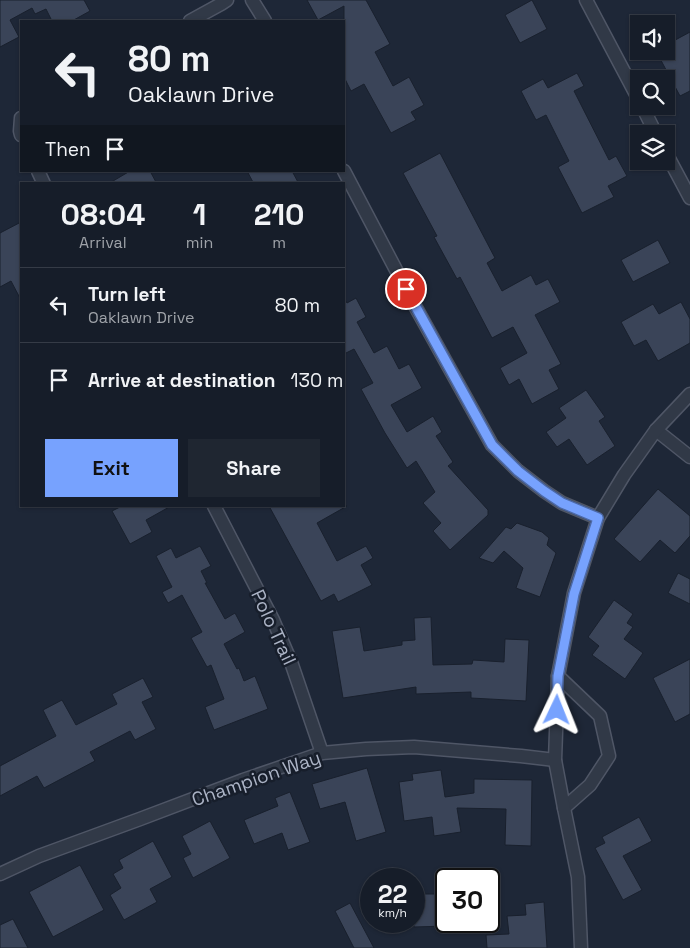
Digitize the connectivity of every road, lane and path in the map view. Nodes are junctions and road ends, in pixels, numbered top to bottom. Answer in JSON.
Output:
{"nodes":[{"id":1,"x":226,"y":0,"type":"edge"},
{"id":2,"x":252,"y":0,"type":"edge"},
{"id":3,"x":586,"y":0,"type":"edge"},
{"id":4,"x":192,"y":20,"type":"edge"},
{"id":5,"x":264,"y":20,"type":"edge"},
{"id":6,"x":630,"y":83,"type":"edge"},
{"id":7,"x":675,"y":170,"type":"edge"},
{"id":8,"x":345,"y":172,"type":"edge"},
{"id":9,"x":690,"y":198,"type":"edge"},
{"id":10,"x":690,"y":394,"type":"edge"},
{"id":11,"x":656,"y":430,"type":"junction"},
{"id":12,"x":690,"y":457,"type":"edge"},
{"id":13,"x":215,"y":507,"type":"edge"},
{"id":14,"x":598,"y":518,"type":"junction"},
{"id":15,"x":558,"y":676,"type":"junction"},
{"id":16,"x":322,"y":753,"type":"junction"},
{"id":17,"x":555,"y":760,"type":"junction"},
{"id":18,"x":564,"y":808,"type":"junction"},
{"id":19,"x":0,"y":874,"type":"edge"},
{"id":20,"x":581,"y":948,"type":"edge"}],
"edges":[{"from":1,"to":4,"type":"street"},
{"from":2,"to":5,"type":"street"},
{"from":3,"to":6,"type":"street"},
{"from":7,"to":9,"type":"street"},
{"from":8,"to":14,"type":"street"},
{"from":10,"to":11,"type":"street"},
{"from":11,"to":12,"type":"street"},
{"from":11,"to":14,"type":"street"},
{"from":13,"to":16,"type":"street","name":"Polo Trail"},
{"from":14,"to":15,"type":"street"},
{"from":15,"to":17,"type":"street"},
{"from":15,"to":18,"type":"street"},
{"from":16,"to":17,"type":"street","name":"Champion Way"},
{"from":16,"to":19,"type":"street","name":"Champion Way"},
{"from":17,"to":18,"type":"street"},
{"from":18,"to":20,"type":"street"}]}
